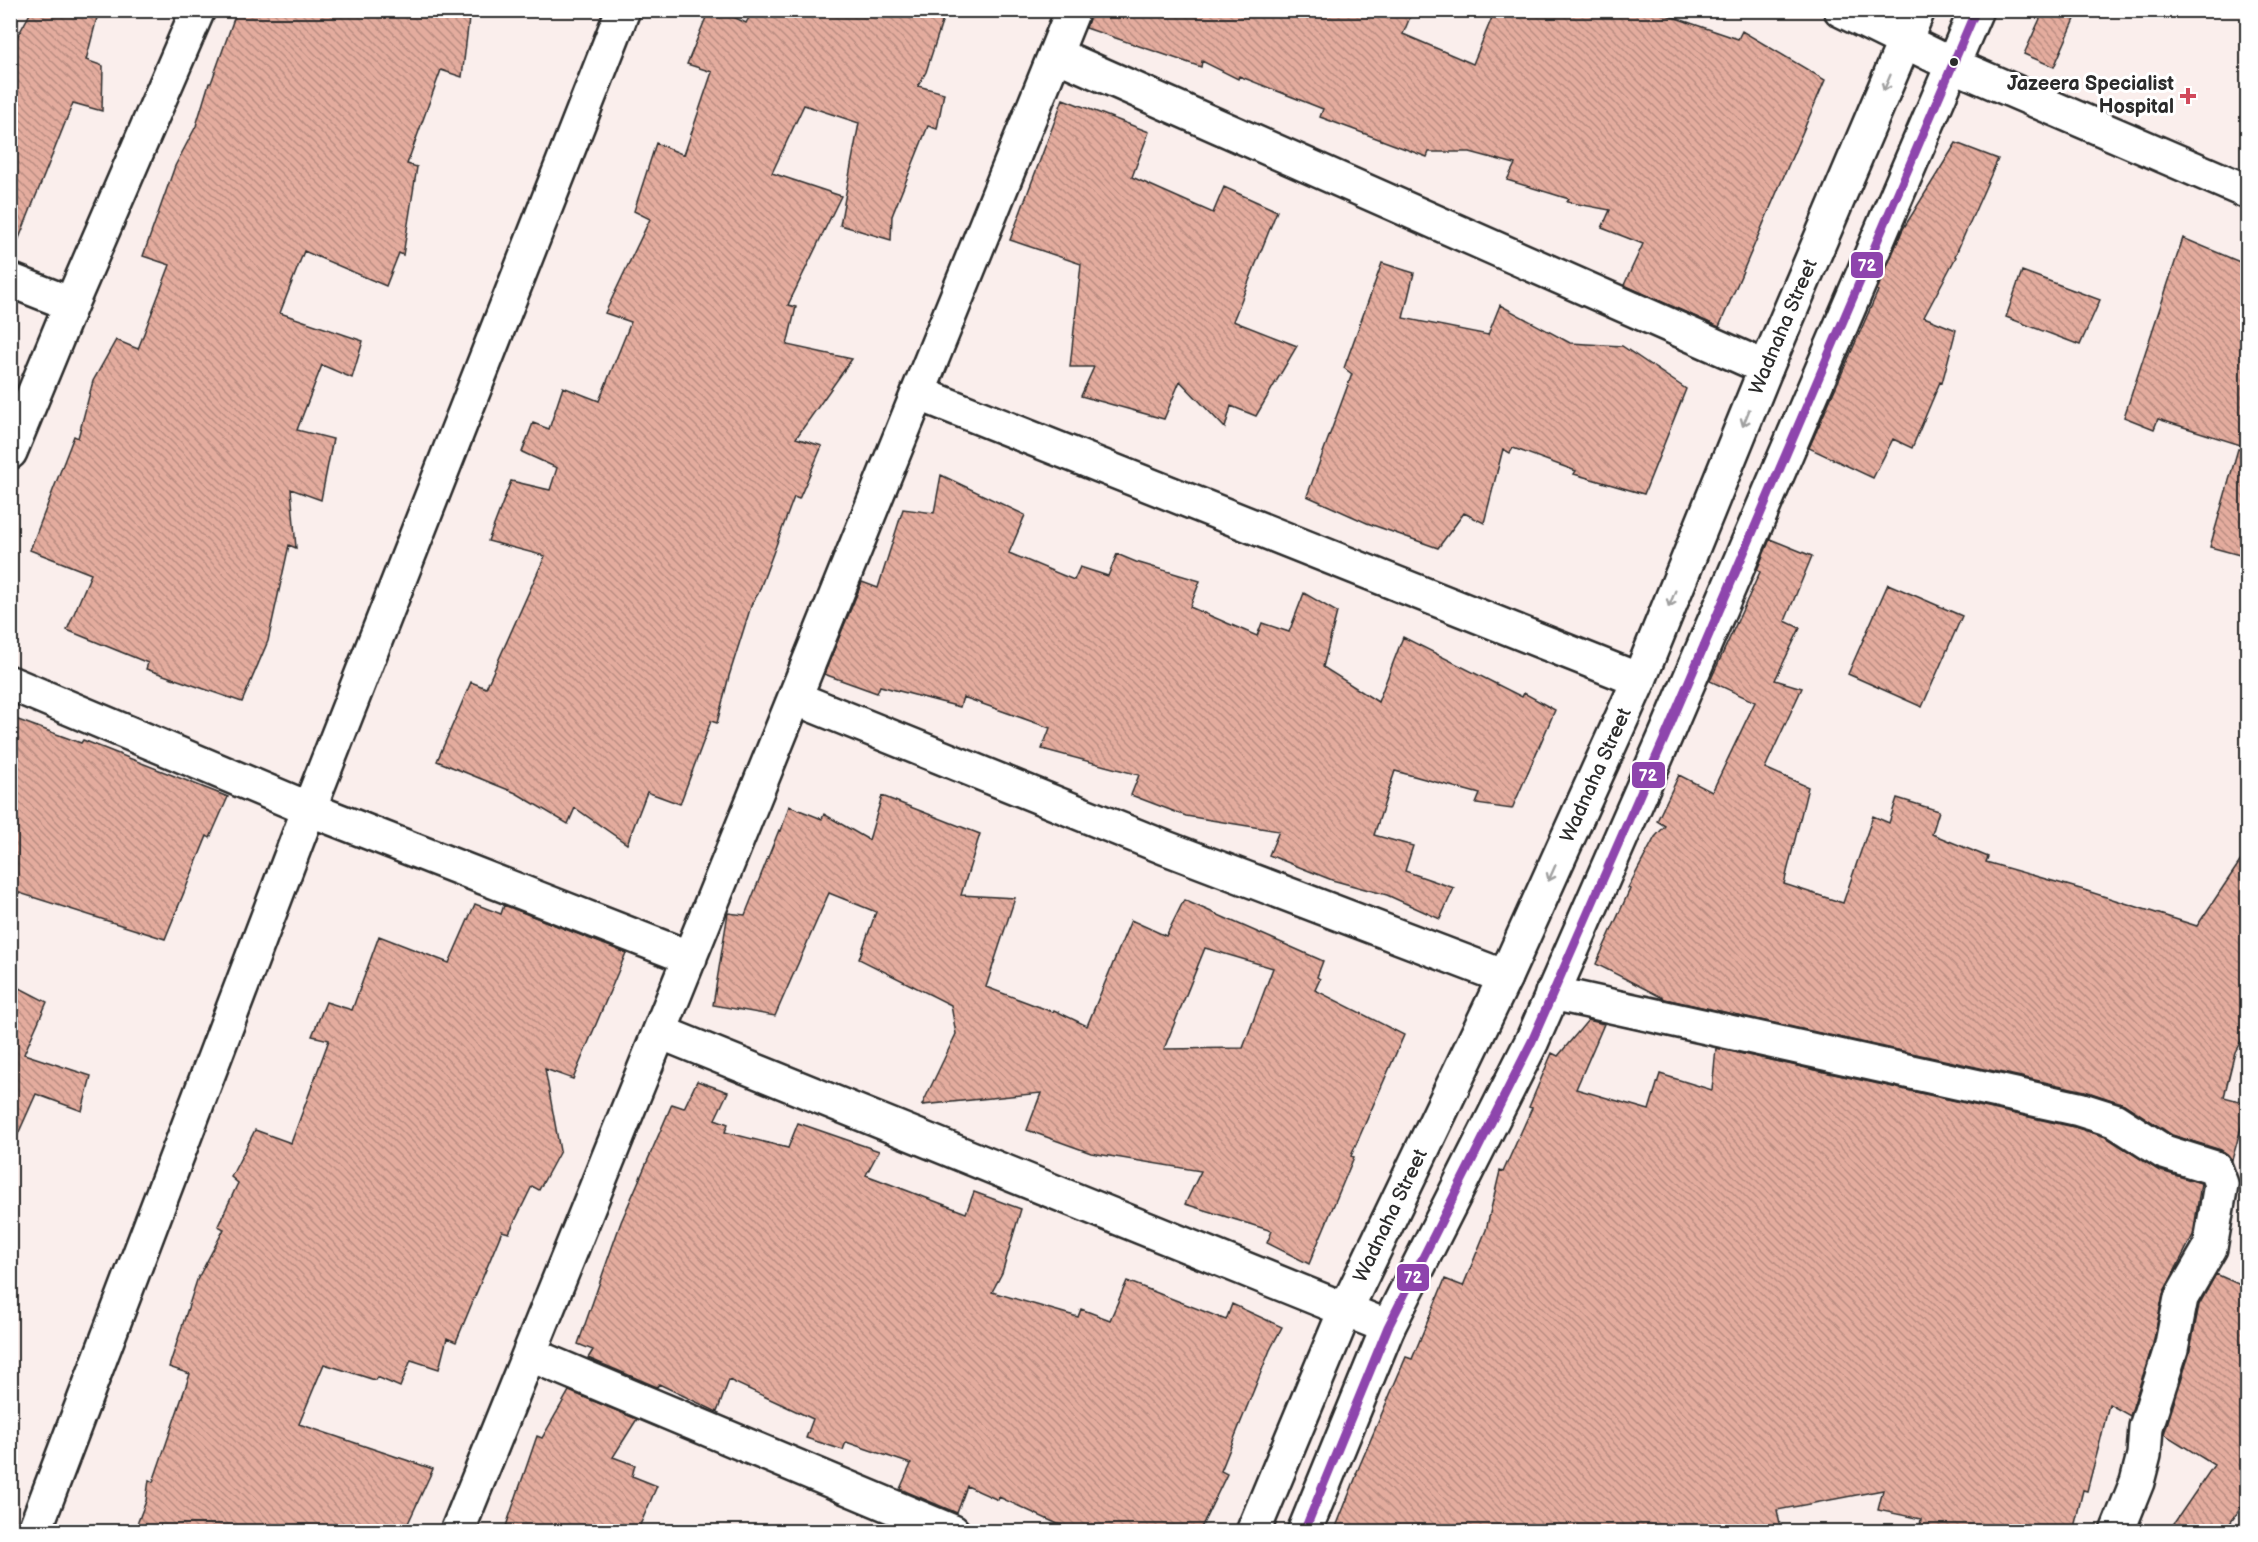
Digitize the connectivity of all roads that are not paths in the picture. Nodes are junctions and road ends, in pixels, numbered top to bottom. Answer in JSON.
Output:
{"nodes":[{"id":1,"x":198,"y":10,"type":"edge"},
{"id":2,"x":623,"y":10,"type":"edge"},
{"id":3,"x":1073,"y":10,"type":"edge"},
{"id":4,"x":1841,"y":10,"type":"edge"},
{"id":5,"x":1918,"y":10,"type":"edge"},
{"id":6,"x":1976,"y":10,"type":"edge"},
{"id":7,"x":1904,"y":41,"type":"junction"},
{"id":8,"x":1055,"y":54,"type":"junction"},
{"id":9,"x":1953,"y":65,"type":"junction"},
{"id":10,"x":2247,"y":192,"type":"edge"},
{"id":11,"x":10,"y":280,"type":"edge"},
{"id":12,"x":71,"y":304,"type":"junction"},
{"id":13,"x":1766,"y":368,"type":"junction"},
{"id":14,"x":918,"y":393,"type":"junction"},
{"id":15,"x":10,"y":452,"type":"edge"},
{"id":16,"x":1639,"y":680,"type":"junction"},
{"id":17,"x":10,"y":683,"type":"edge"},
{"id":18,"x":795,"y":698,"type":"junction"},
{"id":19,"x":309,"y":809,"type":"junction"},
{"id":20,"x":690,"y":958,"type":"junction"},
{"id":21,"x":1505,"y":976,"type":"junction"},
{"id":22,"x":1552,"y":993,"type":"junction"},
{"id":23,"x":660,"y":1032,"type":"junction"},
{"id":24,"x":1345,"y":1311,"type":"junction"},
{"id":25,"x":1388,"y":1327,"type":"junction"},
{"id":26,"x":529,"y":1354,"type":"junction"},
{"id":27,"x":34,"y":1532,"type":"edge"},
{"id":28,"x":457,"y":1532,"type":"edge"},
{"id":29,"x":953,"y":1532,"type":"edge"},
{"id":30,"x":1253,"y":1532,"type":"edge"},
{"id":31,"x":1304,"y":1532,"type":"edge"},
{"id":32,"x":2117,"y":1532,"type":"edge"}],
"edges":[{"from":1,"to":12,"type":"street"},
{"from":2,"to":19,"type":"street"},
{"from":3,"to":8,"type":"street"},
{"from":4,"to":7,"type":"street"},
{"from":5,"to":7,"type":"street","name":"Wadnaha Street"},
{"from":6,"to":9,"type":"street"},
{"from":7,"to":9,"type":"street"},
{"from":7,"to":13,"type":"street","name":"Wadnaha Street","one_way":true},
{"from":8,"to":13,"type":"street"},
{"from":8,"to":14,"type":"street"},
{"from":9,"to":10,"type":"street"},
{"from":9,"to":22,"type":"street"},
{"from":11,"to":12,"type":"street"},
{"from":12,"to":15,"type":"street"},
{"from":13,"to":16,"type":"street","name":"Wadnaha Street","one_way":true},
{"from":14,"to":16,"type":"street"},
{"from":14,"to":18,"type":"street"},
{"from":16,"to":21,"type":"street","name":"Wadnaha Street","one_way":true},
{"from":17,"to":19,"type":"street"},
{"from":18,"to":20,"type":"street"},
{"from":18,"to":21,"type":"street"},
{"from":19,"to":20,"type":"street"},
{"from":19,"to":27,"type":"street"},
{"from":20,"to":23,"type":"street"},
{"from":21,"to":24,"type":"street","name":"Wadnaha Street"},
{"from":22,"to":25,"type":"street"},
{"from":22,"to":32,"type":"street"},
{"from":23,"to":24,"type":"street"},
{"from":23,"to":26,"type":"street"},
{"from":24,"to":25,"type":"street"},
{"from":24,"to":30,"type":"street","name":"Wadnaha Street"},
{"from":25,"to":31,"type":"street"},
{"from":26,"to":28,"type":"street"},
{"from":26,"to":29,"type":"street"}]}
